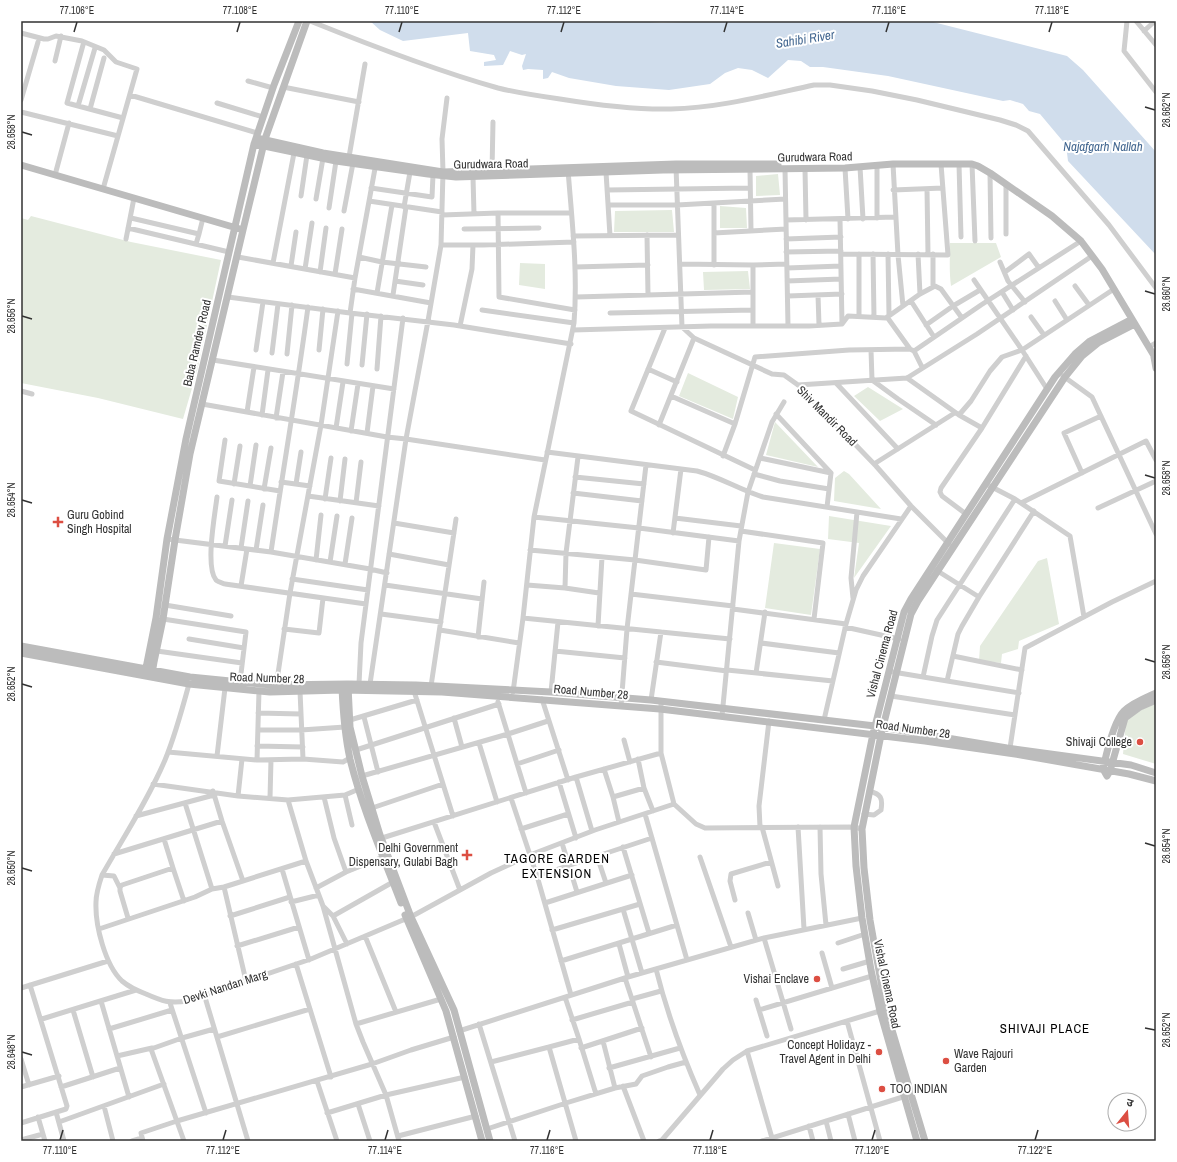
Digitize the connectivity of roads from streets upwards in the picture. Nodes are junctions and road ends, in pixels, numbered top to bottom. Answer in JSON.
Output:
{"nodes":[{"id":1,"x":299,"y":21,"type":"edge"},
{"id":2,"x":309,"y":21,"type":"edge"},
{"id":3,"x":1128,"y":21,"type":"edge"},
{"id":4,"x":1136,"y":21,"type":"edge"},
{"id":5,"x":1155,"y":21,"type":"edge"},
{"id":6,"x":1144,"y":31,"type":"junction"},
{"id":7,"x":21,"y":33,"type":"edge"},
{"id":8,"x":61,"y":36,"type":"junction"},
{"id":9,"x":38,"y":42,"type":"dead end"},
{"id":10,"x":83,"y":44,"type":"dead end"},
{"id":11,"x":1156,"y":45,"type":"edge"},
{"id":12,"x":95,"y":48,"type":"dead end"},
{"id":13,"x":104,"y":58,"type":"dead end"},
{"id":14,"x":55,"y":61,"type":"dead end"},
{"id":15,"x":364,"y":64,"type":"dead end"},
{"id":16,"x":248,"y":81,"type":"dead end"},
{"id":17,"x":283,"y":87,"type":"junction"},
{"id":18,"x":273,"y":88,"type":"junction"},
{"id":19,"x":1156,"y":92,"type":"edge"},
{"id":20,"x":130,"y":95,"type":"junction"},
{"id":21,"x":447,"y":98,"type":"dead end"},
{"id":22,"x":21,"y":100,"type":"edge"},
{"id":23,"x":359,"y":102,"type":"junction"},
{"id":24,"x":217,"y":103,"type":"dead end"},
{"id":25,"x":78,"y":106,"type":"junction"},
{"id":26,"x":90,"y":109,"type":"junction"},
{"id":27,"x":21,"y":112,"type":"edge"},
{"id":28,"x":263,"y":117,"type":"junction"},
{"id":29,"x":123,"y":118,"type":"junction"},
{"id":30,"x":493,"y":122,"type":"dead end"},
{"id":31,"x":69,"y":123,"type":"junction"},
{"id":32,"x":118,"y":136,"type":"junction"},
{"id":33,"x":255,"y":138,"type":"junction"},
{"id":34,"x":264,"y":142,"type":"junction"},
{"id":35,"x":294,"y":152,"type":"junction"},
{"id":36,"x":308,"y":155,"type":"junction"},
{"id":37,"x":323,"y":158,"type":"junction"},
{"id":38,"x":336,"y":160,"type":"junction"},
{"id":39,"x":351,"y":160,"type":"junction"},
{"id":40,"x":376,"y":163,"type":"junction"},
{"id":41,"x":893,"y":164,"type":"junction"},
{"id":42,"x":941,"y":164,"type":"junction"},
{"id":43,"x":959,"y":164,"type":"junction"},
{"id":44,"x":972,"y":164,"type":"junction"},
{"id":45,"x":21,"y":165,"type":"edge"},
{"id":46,"x":877,"y":165,"type":"junction"},
{"id":47,"x":862,"y":166,"type":"junction"},
{"id":48,"x":676,"y":167,"type":"junction"},
{"id":49,"x":845,"y":168,"type":"junction"},
{"id":50,"x":750,"y":169,"type":"junction"},
{"id":51,"x":785,"y":169,"type":"junction"},
{"id":52,"x":805,"y":169,"type":"junction"},
{"id":53,"x":568,"y":170,"type":"junction"},
{"id":54,"x":492,"y":171,"type":"junction"},
{"id":55,"x":410,"y":172,"type":"junction"},
{"id":56,"x":606,"y":172,"type":"junction"},
{"id":57,"x":990,"y":173,"type":"junction"},
{"id":58,"x":443,"y":174,"type":"junction"},
{"id":59,"x":55,"y":175,"type":"junction"},
{"id":60,"x":434,"y":175,"type":"junction"},
{"id":61,"x":472,"y":177,"type":"junction"},
{"id":62,"x":1006,"y":184,"type":"junction"},
{"id":63,"x":371,"y":188,"type":"junction"},
{"id":64,"x":750,"y":188,"type":"junction"},
{"id":65,"x":943,"y":188,"type":"junction"},
{"id":66,"x":103,"y":189,"type":"junction"},
{"id":67,"x":677,"y":189,"type":"junction"},
{"id":68,"x":928,"y":189,"type":"junction"},
{"id":69,"x":607,"y":190,"type":"junction"},
{"id":70,"x":893,"y":190,"type":"junction"},
{"id":71,"x":406,"y":193,"type":"junction"},
{"id":72,"x":301,"y":196,"type":"dead end"},
{"id":73,"x":134,"y":198,"type":"junction"},
{"id":74,"x":316,"y":199,"type":"dead end"},
{"id":75,"x":785,"y":199,"type":"junction"},
{"id":76,"x":751,"y":200,"type":"junction"},
{"id":77,"x":369,"y":201,"type":"junction"},
{"id":78,"x":714,"y":203,"type":"junction"},
{"id":79,"x":392,"y":205,"type":"junction"},
{"id":80,"x":608,"y":205,"type":"junction"},
{"id":81,"x":677,"y":205,"type":"junction"},
{"id":82,"x":405,"y":207,"type":"junction"},
{"id":83,"x":330,"y":208,"type":"dead end"},
{"id":84,"x":344,"y":211,"type":"dead end"},
{"id":85,"x":498,"y":213,"type":"junction"},
{"id":86,"x":572,"y":213,"type":"junction"},
{"id":87,"x":442,"y":214,"type":"junction"},
{"id":88,"x":474,"y":214,"type":"junction"},
{"id":89,"x":895,"y":217,"type":"junction"},
{"id":90,"x":131,"y":218,"type":"junction"},
{"id":91,"x":203,"y":218,"type":"junction"},
{"id":92,"x":877,"y":218,"type":"junction"},
{"id":93,"x":840,"y":219,"type":"junction"},
{"id":94,"x":848,"y":219,"type":"junction"},
{"id":95,"x":863,"y":219,"type":"junction"},
{"id":96,"x":786,"y":220,"type":"junction"},
{"id":97,"x":806,"y":220,"type":"junction"},
{"id":98,"x":312,"y":223,"type":"dead end"},
{"id":99,"x":235,"y":227,"type":"junction"},
{"id":100,"x":128,"y":228,"type":"junction"},
{"id":101,"x":326,"y":228,"type":"dead end"},
{"id":102,"x":499,"y":228,"type":"junction"},
{"id":103,"x":539,"y":228,"type":"dead end"},
{"id":104,"x":342,"y":229,"type":"dead end"},
{"id":105,"x":464,"y":229,"type":"dead end"},
{"id":106,"x":786,"y":229,"type":"junction"},
{"id":107,"x":243,"y":230,"type":"junction"},
{"id":108,"x":751,"y":231,"type":"junction"},
{"id":109,"x":296,"y":232,"type":"dead end"},
{"id":110,"x":714,"y":233,"type":"junction"},
{"id":111,"x":199,"y":234,"type":"junction"},
{"id":112,"x":1006,"y":234,"type":"dead end"},
{"id":113,"x":647,"y":235,"type":"junction"},
{"id":114,"x":678,"y":235,"type":"junction"},
{"id":115,"x":574,"y":236,"type":"junction"},
{"id":116,"x":610,"y":236,"type":"junction"},
{"id":117,"x":841,"y":237,"type":"junction"},
{"id":118,"x":961,"y":237,"type":"dead end"},
{"id":119,"x":991,"y":238,"type":"dead end"},
{"id":120,"x":126,"y":239,"type":"dead end"},
{"id":121,"x":786,"y":239,"type":"junction"},
{"id":122,"x":975,"y":240,"type":"dead end"},
{"id":123,"x":1081,"y":241,"type":"junction"},
{"id":124,"x":574,"y":242,"type":"junction"},
{"id":125,"x":196,"y":244,"type":"junction"},
{"id":126,"x":499,"y":244,"type":"junction"},
{"id":127,"x":441,"y":245,"type":"junction"},
{"id":128,"x":473,"y":245,"type":"junction"},
{"id":129,"x":229,"y":252,"type":"junction"},
{"id":130,"x":786,"y":252,"type":"junction"},
{"id":131,"x":841,"y":253,"type":"junction"},
{"id":132,"x":859,"y":254,"type":"junction"},
{"id":133,"x":873,"y":254,"type":"junction"},
{"id":134,"x":888,"y":254,"type":"junction"},
{"id":135,"x":918,"y":254,"type":"junction"},
{"id":136,"x":930,"y":254,"type":"junction"},
{"id":137,"x":898,"y":255,"type":"junction"},
{"id":138,"x":1092,"y":256,"type":"junction"},
{"id":139,"x":238,"y":257,"type":"junction"},
{"id":140,"x":359,"y":257,"type":"junction"},
{"id":141,"x":382,"y":262,"type":"junction"},
{"id":142,"x":1000,"y":262,"type":"dead end"},
{"id":143,"x":273,"y":263,"type":"junction"},
{"id":144,"x":398,"y":264,"type":"junction"},
{"id":145,"x":680,"y":264,"type":"junction"},
{"id":146,"x":648,"y":265,"type":"junction"},
{"id":147,"x":714,"y":265,"type":"junction"},
{"id":148,"x":753,"y":265,"type":"junction"},
{"id":149,"x":290,"y":266,"type":"junction"},
{"id":150,"x":787,"y":266,"type":"junction"},
{"id":151,"x":842,"y":266,"type":"junction"},
{"id":152,"x":426,"y":267,"type":"dead end"},
{"id":153,"x":575,"y":267,"type":"junction"},
{"id":154,"x":1039,"y":268,"type":"junction"},
{"id":155,"x":305,"y":269,"type":"junction"},
{"id":156,"x":320,"y":272,"type":"junction"},
{"id":157,"x":1005,"y":272,"type":"junction"},
{"id":158,"x":335,"y":274,"type":"junction"},
{"id":159,"x":355,"y":278,"type":"junction"},
{"id":160,"x":841,"y":279,"type":"junction"},
{"id":161,"x":974,"y":280,"type":"dead end"},
{"id":162,"x":395,"y":281,"type":"junction"},
{"id":163,"x":787,"y":281,"type":"junction"},
{"id":164,"x":423,"y":285,"type":"dead end"},
{"id":165,"x":1013,"y":285,"type":"junction"},
{"id":166,"x":1075,"y":286,"type":"dead end"},
{"id":167,"x":933,"y":287,"type":"junction"},
{"id":168,"x":1156,"y":288,"type":"edge"},
{"id":169,"x":353,"y":289,"type":"junction"},
{"id":170,"x":1114,"y":289,"type":"junction"},
{"id":171,"x":980,"y":290,"type":"junction"},
{"id":172,"x":753,"y":292,"type":"junction"},
{"id":173,"x":1002,"y":292,"type":"junction"},
{"id":174,"x":378,"y":293,"type":"junction"},
{"id":175,"x":681,"y":294,"type":"junction"},
{"id":176,"x":842,"y":294,"type":"junction"},
{"id":177,"x":920,"y":294,"type":"junction"},
{"id":178,"x":392,"y":295,"type":"junction"},
{"id":179,"x":648,"y":295,"type":"junction"},
{"id":180,"x":818,"y":295,"type":"junction"},
{"id":181,"x":788,"y":296,"type":"junction"},
{"id":182,"x":228,"y":297,"type":"junction"},
{"id":183,"x":576,"y":297,"type":"junction"},
{"id":184,"x":911,"y":301,"type":"junction"},
{"id":185,"x":988,"y":301,"type":"junction"},
{"id":186,"x":1055,"y":301,"type":"dead end"},
{"id":187,"x":263,"y":302,"type":"junction"},
{"id":188,"x":1025,"y":302,"type":"junction"},
{"id":189,"x":431,"y":303,"type":"junction"},
{"id":190,"x":278,"y":304,"type":"junction"},
{"id":191,"x":292,"y":305,"type":"junction"},
{"id":192,"x":1089,"y":305,"type":"junction"},
{"id":193,"x":903,"y":306,"type":"junction"},
{"id":194,"x":953,"y":306,"type":"junction"},
{"id":195,"x":308,"y":307,"type":"junction"},
{"id":196,"x":323,"y":309,"type":"junction"},
{"id":197,"x":482,"y":310,"type":"dead end"},
{"id":198,"x":575,"y":310,"type":"junction"},
{"id":199,"x":753,"y":310,"type":"junction"},
{"id":200,"x":1013,"y":310,"type":"junction"},
{"id":201,"x":338,"y":311,"type":"junction"},
{"id":202,"x":682,"y":311,"type":"junction"},
{"id":203,"x":351,"y":313,"type":"junction"},
{"id":204,"x":610,"y":313,"type":"dead end"},
{"id":205,"x":367,"y":314,"type":"junction"},
{"id":206,"x":381,"y":316,"type":"junction"},
{"id":207,"x":859,"y":316,"type":"junction"},
{"id":208,"x":888,"y":316,"type":"junction"},
{"id":209,"x":874,"y":317,"type":"junction"},
{"id":210,"x":1031,"y":317,"type":"dead end"},
{"id":211,"x":403,"y":318,"type":"junction"},
{"id":212,"x":962,"y":318,"type":"junction"},
{"id":213,"x":1000,"y":319,"type":"junction"},
{"id":214,"x":1067,"y":320,"type":"junction"},
{"id":215,"x":428,"y":322,"type":"junction"},
{"id":216,"x":1133,"y":322,"type":"junction"},
{"id":217,"x":574,"y":323,"type":"junction"},
{"id":218,"x":842,"y":324,"type":"junction"},
{"id":219,"x":926,"y":325,"type":"junction"},
{"id":220,"x":460,"y":326,"type":"junction"},
{"id":221,"x":752,"y":326,"type":"junction"},
{"id":222,"x":788,"y":326,"type":"junction"},
{"id":223,"x":818,"y":326,"type":"junction"},
{"id":224,"x":682,"y":327,"type":"junction"},
{"id":225,"x":665,"y":328,"type":"junction"},
{"id":226,"x":573,"y":330,"type":"junction"},
{"id":227,"x":1044,"y":335,"type":"junction"},
{"id":228,"x":934,"y":337,"type":"junction"},
{"id":229,"x":694,"y":338,"type":"junction"},
{"id":230,"x":1156,"y":343,"type":"edge"},
{"id":231,"x":571,"y":344,"type":"junction"},
{"id":232,"x":1149,"y":347,"type":"junction"},
{"id":233,"x":256,"y":350,"type":"dead end"},
{"id":234,"x":319,"y":350,"type":"dead end"},
{"id":235,"x":871,"y":350,"type":"junction"},
{"id":236,"x":912,"y":350,"type":"junction"},
{"id":237,"x":1022,"y":350,"type":"junction"},
{"id":238,"x":272,"y":352,"type":"dead end"},
{"id":239,"x":287,"y":354,"type":"dead end"},
{"id":240,"x":1026,"y":356,"type":"junction"},
{"id":241,"x":1155,"y":358,"type":"edge"},
{"id":242,"x":213,"y":360,"type":"junction"},
{"id":243,"x":347,"y":364,"type":"dead end"},
{"id":244,"x":753,"y":364,"type":"junction"},
{"id":245,"x":362,"y":365,"type":"dead end"},
{"id":246,"x":922,"y":367,"type":"junction"},
{"id":247,"x":254,"y":368,"type":"junction"},
{"id":248,"x":1156,"y":368,"type":"edge"},
{"id":249,"x":377,"y":369,"type":"dead end"},
{"id":250,"x":648,"y":369,"type":"junction"},
{"id":251,"x":268,"y":370,"type":"junction"},
{"id":252,"x":283,"y":372,"type":"junction"},
{"id":253,"x":298,"y":375,"type":"junction"},
{"id":254,"x":1062,"y":375,"type":"junction"},
{"id":255,"x":907,"y":378,"type":"junction"},
{"id":256,"x":328,"y":379,"type":"junction"},
{"id":257,"x":872,"y":380,"type":"junction"},
{"id":258,"x":204,"y":381,"type":"junction"},
{"id":259,"x":343,"y":382,"type":"junction"},
{"id":260,"x":677,"y":382,"type":"junction"},
{"id":261,"x":836,"y":383,"type":"junction"},
{"id":262,"x":358,"y":384,"type":"junction"},
{"id":263,"x":798,"y":385,"type":"junction"},
{"id":264,"x":374,"y":386,"type":"junction"},
{"id":265,"x":394,"y":389,"type":"junction"},
{"id":266,"x":1047,"y":390,"type":"junction"},
{"id":267,"x":21,"y":391,"type":"edge"},
{"id":268,"x":32,"y":394,"type":"dead end"},
{"id":269,"x":671,"y":396,"type":"junction"},
{"id":270,"x":784,"y":402,"type":"dead end"},
{"id":271,"x":202,"y":404,"type":"junction"},
{"id":272,"x":247,"y":412,"type":"junction"},
{"id":273,"x":776,"y":414,"type":"junction"},
{"id":274,"x":262,"y":415,"type":"junction"},
{"id":275,"x":956,"y":415,"type":"junction"},
{"id":276,"x":1101,"y":416,"type":"junction"},
{"id":277,"x":276,"y":418,"type":"junction"},
{"id":278,"x":291,"y":420,"type":"junction"},
{"id":279,"x":659,"y":424,"type":"junction"},
{"id":280,"x":735,"y":424,"type":"junction"},
{"id":281,"x":321,"y":425,"type":"junction"},
{"id":282,"x":936,"y":425,"type":"junction"},
{"id":283,"x":336,"y":428,"type":"junction"},
{"id":284,"x":982,"y":428,"type":"junction"},
{"id":285,"x":351,"y":431,"type":"junction"},
{"id":286,"x":367,"y":433,"type":"junction"},
{"id":287,"x":387,"y":437,"type":"junction"},
{"id":288,"x":406,"y":439,"type":"junction"},
{"id":289,"x":225,"y":440,"type":"dead end"},
{"id":290,"x":256,"y":445,"type":"dead end"},
{"id":291,"x":240,"y":446,"type":"dead end"},
{"id":292,"x":270,"y":448,"type":"dead end"},
{"id":293,"x":898,"y":449,"type":"junction"},
{"id":294,"x":301,"y":452,"type":"dead end"},
{"id":295,"x":547,"y":452,"type":"junction"},
{"id":296,"x":1119,"y":454,"type":"junction"},
{"id":297,"x":723,"y":456,"type":"junction"},
{"id":298,"x":578,"y":457,"type":"junction"},
{"id":299,"x":331,"y":458,"type":"dead end"},
{"id":300,"x":760,"y":458,"type":"junction"},
{"id":301,"x":346,"y":459,"type":"dead end"},
{"id":302,"x":545,"y":460,"type":"junction"},
{"id":303,"x":1156,"y":460,"type":"edge"},
{"id":304,"x":361,"y":462,"type":"dead end"},
{"id":305,"x":874,"y":464,"type":"junction"},
{"id":306,"x":646,"y":465,"type":"junction"},
{"id":307,"x":681,"y":469,"type":"junction"},
{"id":308,"x":754,"y":472,"type":"junction"},
{"id":309,"x":831,"y":473,"type":"junction"},
{"id":310,"x":1082,"y":473,"type":"junction"},
{"id":311,"x":575,"y":477,"type":"junction"},
{"id":312,"x":1156,"y":481,"type":"edge"},
{"id":313,"x":281,"y":482,"type":"junction"},
{"id":314,"x":234,"y":484,"type":"junction"},
{"id":315,"x":296,"y":484,"type":"junction"},
{"id":316,"x":644,"y":484,"type":"junction"},
{"id":317,"x":250,"y":486,"type":"junction"},
{"id":318,"x":310,"y":486,"type":"junction"},
{"id":319,"x":989,"y":486,"type":"junction"},
{"id":320,"x":264,"y":489,"type":"junction"},
{"id":321,"x":829,"y":489,"type":"junction"},
{"id":322,"x":280,"y":491,"type":"junction"},
{"id":323,"x":1136,"y":491,"type":"junction"},
{"id":324,"x":748,"y":492,"type":"junction"},
{"id":325,"x":573,"y":493,"type":"junction"},
{"id":326,"x":308,"y":496,"type":"junction"},
{"id":327,"x":217,"y":497,"type":"dead end"},
{"id":328,"x":325,"y":498,"type":"junction"},
{"id":329,"x":1015,"y":499,"type":"junction"},
{"id":330,"x":232,"y":500,"type":"dead end"},
{"id":331,"x":340,"y":501,"type":"junction"},
{"id":332,"x":642,"y":501,"type":"junction"},
{"id":333,"x":248,"y":502,"type":"dead end"},
{"id":334,"x":356,"y":503,"type":"junction"},
{"id":335,"x":1020,"y":503,"type":"junction"},
{"id":336,"x":263,"y":505,"type":"dead end"},
{"id":337,"x":379,"y":506,"type":"junction"},
{"id":338,"x":911,"y":506,"type":"junction"},
{"id":339,"x":827,"y":507,"type":"junction"},
{"id":340,"x":1098,"y":508,"type":"dead end"},
{"id":341,"x":1034,"y":511,"type":"junction"},
{"id":342,"x":857,"y":512,"type":"junction"},
{"id":343,"x":966,"y":514,"type":"junction"},
{"id":344,"x":322,"y":515,"type":"dead end"},
{"id":345,"x":337,"y":516,"type":"dead end"},
{"id":346,"x":534,"y":517,"type":"junction"},
{"id":347,"x":352,"y":518,"type":"dead end"},
{"id":348,"x":675,"y":518,"type":"junction"},
{"id":349,"x":902,"y":518,"type":"junction"},
{"id":350,"x":456,"y":519,"type":"dead end"},
{"id":351,"x":569,"y":521,"type":"junction"},
{"id":352,"x":394,"y":523,"type":"junction"},
{"id":353,"x":639,"y":528,"type":"junction"},
{"id":354,"x":741,"y":529,"type":"junction"},
{"id":355,"x":1156,"y":532,"type":"edge"},
{"id":356,"x":454,"y":533,"type":"junction"},
{"id":357,"x":673,"y":533,"type":"junction"},
{"id":358,"x":709,"y":537,"type":"junction"},
{"id":359,"x":171,"y":540,"type":"junction"},
{"id":360,"x":739,"y":541,"type":"junction"},
{"id":361,"x":947,"y":542,"type":"junction"},
{"id":362,"x":210,"y":544,"type":"junction"},
{"id":363,"x":225,"y":546,"type":"junction"},
{"id":364,"x":241,"y":548,"type":"junction"},
{"id":365,"x":953,"y":548,"type":"junction"},
{"id":366,"x":247,"y":549,"type":"junction"},
{"id":367,"x":256,"y":550,"type":"junction"},
{"id":368,"x":530,"y":550,"type":"junction"},
{"id":369,"x":271,"y":552,"type":"junction"},
{"id":370,"x":566,"y":553,"type":"junction"},
{"id":371,"x":389,"y":554,"type":"junction"},
{"id":372,"x":297,"y":557,"type":"junction"},
{"id":373,"x":602,"y":557,"type":"junction"},
{"id":374,"x":316,"y":560,"type":"junction"},
{"id":375,"x":635,"y":560,"type":"junction"},
{"id":376,"x":330,"y":562,"type":"junction"},
{"id":377,"x":345,"y":564,"type":"junction"},
{"id":378,"x":449,"y":565,"type":"junction"},
{"id":379,"x":370,"y":568,"type":"junction"},
{"id":380,"x":935,"y":569,"type":"junction"},
{"id":381,"x":387,"y":573,"type":"junction"},
{"id":382,"x":292,"y":579,"type":"junction"},
{"id":383,"x":1156,"y":581,"type":"edge"},
{"id":384,"x":484,"y":582,"type":"dead end"},
{"id":385,"x":385,"y":585,"type":"junction"},
{"id":386,"x":527,"y":585,"type":"junction"},
{"id":387,"x":960,"y":585,"type":"junction"},
{"id":388,"x":241,"y":586,"type":"junction"},
{"id":389,"x":564,"y":588,"type":"junction"},
{"id":390,"x":368,"y":590,"type":"junction"},
{"id":391,"x":290,"y":593,"type":"junction"},
{"id":392,"x":599,"y":593,"type":"junction"},
{"id":393,"x":445,"y":594,"type":"junction"},
{"id":394,"x":631,"y":594,"type":"junction"},
{"id":395,"x":979,"y":597,"type":"junction"},
{"id":396,"x":323,"y":598,"type":"junction"},
{"id":397,"x":482,"y":599,"type":"junction"},
{"id":398,"x":853,"y":600,"type":"junction"},
{"id":399,"x":366,"y":604,"type":"junction"},
{"id":400,"x":165,"y":605,"type":"junction"},
{"id":401,"x":733,"y":608,"type":"junction"},
{"id":402,"x":765,"y":612,"type":"junction"},
{"id":403,"x":381,"y":614,"type":"junction"},
{"id":404,"x":231,"y":616,"type":"dead end"},
{"id":405,"x":1084,"y":617,"type":"junction"},
{"id":406,"x":523,"y":618,"type":"junction"},
{"id":407,"x":163,"y":619,"type":"junction"},
{"id":408,"x":814,"y":619,"type":"junction"},
{"id":409,"x":441,"y":622,"type":"junction"},
{"id":410,"x":558,"y":622,"type":"junction"},
{"id":411,"x":846,"y":625,"type":"junction"},
{"id":412,"x":598,"y":626,"type":"junction"},
{"id":413,"x":284,"y":629,"type":"junction"},
{"id":414,"x":627,"y":629,"type":"junction"},
{"id":415,"x":440,"y":630,"type":"junction"},
{"id":416,"x":661,"y":632,"type":"junction"},
{"id":417,"x":478,"y":637,"type":"junction"},
{"id":418,"x":189,"y":639,"type":"dead end"},
{"id":419,"x":730,"y":639,"type":"junction"},
{"id":420,"x":897,"y":639,"type":"junction"},
{"id":421,"x":905,"y":640,"type":"junction"},
{"id":422,"x":519,"y":643,"type":"junction"},
{"id":423,"x":760,"y":643,"type":"junction"},
{"id":424,"x":21,"y":646,"type":"edge"},
{"id":425,"x":244,"y":648,"type":"junction"},
{"id":426,"x":157,"y":650,"type":"junction"},
{"id":427,"x":555,"y":651,"type":"junction"},
{"id":428,"x":21,"y":653,"type":"edge"},
{"id":429,"x":839,"y":653,"type":"junction"},
{"id":430,"x":953,"y":656,"type":"junction"},
{"id":431,"x":625,"y":658,"type":"junction"},
{"id":432,"x":242,"y":662,"type":"junction"},
{"id":433,"x":656,"y":662,"type":"junction"},
{"id":434,"x":1022,"y":670,"type":"junction"},
{"id":435,"x":727,"y":671,"type":"junction"},
{"id":436,"x":889,"y":671,"type":"junction"},
{"id":437,"x":756,"y":673,"type":"junction"},
{"id":438,"x":896,"y":673,"type":"junction"},
{"id":439,"x":149,"y":674,"type":"junction"},
{"id":440,"x":923,"y":677,"type":"junction"},
{"id":441,"x":833,"y":681,"type":"junction"},
{"id":442,"x":947,"y":681,"type":"junction"},
{"id":443,"x":240,"y":682,"type":"junction"},
{"id":444,"x":189,"y":684,"type":"junction"},
{"id":445,"x":359,"y":684,"type":"junction"},
{"id":446,"x":370,"y":684,"type":"junction"},
{"id":447,"x":431,"y":686,"type":"junction"},
{"id":448,"x":345,"y":687,"type":"junction"},
{"id":449,"x":225,"y":688,"type":"junction"},
{"id":450,"x":276,"y":689,"type":"junction"},
{"id":451,"x":259,"y":691,"type":"junction"},
{"id":452,"x":300,"y":691,"type":"junction"},
{"id":453,"x":414,"y":691,"type":"junction"},
{"id":454,"x":551,"y":692,"type":"junction"},
{"id":455,"x":1018,"y":693,"type":"junction"},
{"id":456,"x":1156,"y":693,"type":"edge"},
{"id":457,"x":513,"y":694,"type":"junction"},
{"id":458,"x":494,"y":696,"type":"junction"},
{"id":459,"x":890,"y":696,"type":"junction"},
{"id":460,"x":622,"y":697,"type":"junction"},
{"id":461,"x":542,"y":699,"type":"junction"},
{"id":462,"x":417,"y":700,"type":"junction"},
{"id":463,"x":651,"y":700,"type":"junction"},
{"id":464,"x":1156,"y":700,"type":"edge"},
{"id":465,"x":499,"y":704,"type":"junction"},
{"id":466,"x":660,"y":705,"type":"junction"},
{"id":467,"x":621,"y":706,"type":"junction"},
{"id":468,"x":258,"y":712,"type":"junction"},
{"id":469,"x":723,"y":712,"type":"junction"},
{"id":470,"x":1126,"y":713,"type":"junction"},
{"id":471,"x":301,"y":714,"type":"junction"},
{"id":472,"x":1015,"y":715,"type":"junction"},
{"id":473,"x":364,"y":717,"type":"junction"},
{"id":474,"x":454,"y":718,"type":"junction"},
{"id":475,"x":350,"y":720,"type":"junction"},
{"id":476,"x":824,"y":720,"type":"junction"},
{"id":477,"x":548,"y":721,"type":"junction"},
{"id":478,"x":769,"y":722,"type":"junction"},
{"id":479,"x":875,"y":726,"type":"junction"},
{"id":480,"x":345,"y":727,"type":"junction"},
{"id":481,"x":883,"y":727,"type":"junction"},
{"id":482,"x":425,"y":728,"type":"junction"},
{"id":483,"x":258,"y":730,"type":"junction"},
{"id":484,"x":301,"y":730,"type":"junction"},
{"id":485,"x":508,"y":734,"type":"junction"},
{"id":486,"x":873,"y":734,"type":"junction"},
{"id":487,"x":881,"y":735,"type":"junction"},
{"id":488,"x":624,"y":740,"type":"dead end"},
{"id":489,"x":479,"y":743,"type":"junction"},
{"id":490,"x":371,"y":745,"type":"junction"},
{"id":491,"x":257,"y":746,"type":"junction"},
{"id":492,"x":303,"y":747,"type":"junction"},
{"id":493,"x":462,"y":747,"type":"junction"},
{"id":494,"x":1010,"y":748,"type":"junction"},
{"id":495,"x":356,"y":750,"type":"junction"},
{"id":496,"x":559,"y":750,"type":"junction"},
{"id":497,"x":168,"y":752,"type":"junction"},
{"id":498,"x":661,"y":753,"type":"junction"},
{"id":499,"x":217,"y":756,"type":"junction"},
{"id":500,"x":434,"y":756,"type":"junction"},
{"id":501,"x":350,"y":758,"type":"junction"},
{"id":502,"x":242,"y":759,"type":"junction"},
{"id":503,"x":303,"y":759,"type":"junction"},
{"id":504,"x":638,"y":759,"type":"junction"},
{"id":505,"x":257,"y":760,"type":"junction"},
{"id":506,"x":271,"y":760,"type":"junction"},
{"id":507,"x":630,"y":762,"type":"junction"},
{"id":508,"x":1108,"y":762,"type":"junction"},
{"id":509,"x":517,"y":764,"type":"junction"},
{"id":510,"x":604,"y":769,"type":"junction"},
{"id":511,"x":1107,"y":770,"type":"junction"},
{"id":512,"x":378,"y":772,"type":"junction"},
{"id":513,"x":1156,"y":773,"type":"edge"},
{"id":514,"x":362,"y":776,"type":"junction"},
{"id":515,"x":576,"y":777,"type":"junction"},
{"id":516,"x":568,"y":780,"type":"junction"},
{"id":517,"x":1156,"y":781,"type":"edge"},
{"id":518,"x":559,"y":782,"type":"junction"},
{"id":519,"x":153,"y":784,"type":"junction"},
{"id":520,"x":442,"y":784,"type":"junction"},
{"id":521,"x":644,"y":788,"type":"junction"},
{"id":522,"x":359,"y":789,"type":"junction"},
{"id":523,"x":869,"y":791,"type":"junction"},
{"id":524,"x":213,"y":793,"type":"junction"},
{"id":525,"x":526,"y":793,"type":"junction"},
{"id":526,"x":345,"y":795,"type":"junction"},
{"id":527,"x":238,"y":796,"type":"junction"},
{"id":528,"x":324,"y":797,"type":"junction"},
{"id":529,"x":613,"y":797,"type":"junction"},
{"id":530,"x":270,"y":798,"type":"junction"},
{"id":531,"x":511,"y":798,"type":"junction"},
{"id":532,"x":288,"y":800,"type":"junction"},
{"id":533,"x":497,"y":802,"type":"junction"},
{"id":534,"x":185,"y":803,"type":"junction"},
{"id":535,"x":674,"y":804,"type":"junction"},
{"id":536,"x":372,"y":808,"type":"junction"},
{"id":537,"x":653,"y":811,"type":"junction"},
{"id":538,"x":568,"y":814,"type":"junction"},
{"id":539,"x":645,"y":814,"type":"junction"},
{"id":540,"x":864,"y":814,"type":"junction"},
{"id":541,"x":136,"y":816,"type":"junction"},
{"id":542,"x":453,"y":816,"type":"junction"},
{"id":543,"x":222,"y":821,"type":"junction"},
{"id":544,"x":434,"y":822,"type":"junction"},
{"id":545,"x":619,"y":822,"type":"junction"},
{"id":546,"x":352,"y":825,"type":"dead end"},
{"id":547,"x":854,"y":826,"type":"junction"},
{"id":548,"x":761,"y":827,"type":"junction"},
{"id":549,"x":798,"y":827,"type":"junction"},
{"id":550,"x":820,"y":827,"type":"junction"},
{"id":551,"x":862,"y":829,"type":"junction"},
{"id":552,"x":194,"y":830,"type":"junction"},
{"id":553,"x":521,"y":830,"type":"junction"},
{"id":554,"x":592,"y":831,"type":"junction"},
{"id":555,"x":382,"y":838,"type":"junction"},
{"id":556,"x":576,"y":838,"type":"junction"},
{"id":557,"x":652,"y":838,"type":"junction"},
{"id":558,"x":164,"y":839,"type":"junction"},
{"id":559,"x":562,"y":843,"type":"junction"},
{"id":560,"x":623,"y":847,"type":"junction"},
{"id":561,"x":114,"y":854,"type":"junction"},
{"id":562,"x":530,"y":855,"type":"junction"},
{"id":563,"x":597,"y":856,"type":"junction"},
{"id":564,"x":383,"y":857,"type":"junction"},
{"id":565,"x":700,"y":858,"type":"dead end"},
{"id":566,"x":306,"y":861,"type":"junction"},
{"id":567,"x":771,"y":862,"type":"junction"},
{"id":568,"x":568,"y":866,"type":"junction"},
{"id":569,"x":173,"y":868,"type":"junction"},
{"id":570,"x":282,"y":869,"type":"junction"},
{"id":571,"x":346,"y":872,"type":"junction"},
{"id":572,"x":102,"y":875,"type":"junction"},
{"id":573,"x":632,"y":875,"type":"junction"},
{"id":574,"x":537,"y":876,"type":"junction"},
{"id":575,"x":243,"y":881,"type":"junction"},
{"id":576,"x":393,"y":882,"type":"junction"},
{"id":577,"x":606,"y":883,"type":"junction"},
{"id":578,"x":778,"y":886,"type":"dead end"},
{"id":579,"x":120,"y":888,"type":"junction"},
{"id":580,"x":224,"y":888,"type":"junction"},
{"id":581,"x":316,"y":888,"type":"junction"},
{"id":582,"x":212,"y":890,"type":"junction"},
{"id":583,"x":460,"y":890,"type":"junction"},
{"id":584,"x":577,"y":892,"type":"junction"},
{"id":585,"x":319,"y":894,"type":"junction"},
{"id":586,"x":290,"y":900,"type":"junction"},
{"id":587,"x":735,"y":900,"type":"dead end"},
{"id":588,"x":184,"y":901,"type":"junction"},
{"id":589,"x":544,"y":903,"type":"junction"},
{"id":590,"x":640,"y":904,"type":"junction"},
{"id":591,"x":323,"y":906,"type":"junction"},
{"id":592,"x":622,"y":909,"type":"junction"},
{"id":593,"x":748,"y":913,"type":"dead end"},
{"id":594,"x":230,"y":916,"type":"junction"},
{"id":595,"x":333,"y":916,"type":"junction"},
{"id":596,"x":128,"y":918,"type":"junction"},
{"id":597,"x":409,"y":918,"type":"junction"},
{"id":598,"x":862,"y":918,"type":"junction"},
{"id":599,"x":677,"y":925,"type":"junction"},
{"id":600,"x":826,"y":925,"type":"junction"},
{"id":601,"x":299,"y":927,"type":"junction"},
{"id":602,"x":99,"y":929,"type":"junction"},
{"id":603,"x":804,"y":929,"type":"junction"},
{"id":604,"x":552,"y":930,"type":"junction"},
{"id":605,"x":649,"y":933,"type":"junction"},
{"id":606,"x":865,"y":934,"type":"junction"},
{"id":607,"x":365,"y":936,"type":"junction"},
{"id":608,"x":764,"y":938,"type":"junction"},
{"id":609,"x":632,"y":939,"type":"junction"},
{"id":610,"x":756,"y":940,"type":"junction"},
{"id":611,"x":838,"y":943,"type":"dead end"},
{"id":612,"x":347,"y":944,"type":"junction"},
{"id":613,"x":618,"y":944,"type":"junction"},
{"id":614,"x":238,"y":946,"type":"junction"},
{"id":615,"x":731,"y":948,"type":"junction"},
{"id":616,"x":334,"y":949,"type":"junction"},
{"id":617,"x":822,"y":953,"type":"dead end"},
{"id":618,"x":309,"y":960,"type":"junction"},
{"id":619,"x":687,"y":960,"type":"junction"},
{"id":620,"x":108,"y":961,"type":"junction"},
{"id":621,"x":561,"y":961,"type":"junction"},
{"id":622,"x":870,"y":961,"type":"junction"},
{"id":623,"x":296,"y":964,"type":"junction"},
{"id":624,"x":656,"y":969,"type":"junction"},
{"id":625,"x":843,"y":969,"type":"dead end"},
{"id":626,"x":874,"y":972,"type":"junction"},
{"id":627,"x":642,"y":973,"type":"junction"},
{"id":628,"x":627,"y":978,"type":"junction"},
{"id":629,"x":246,"y":981,"type":"junction"},
{"id":630,"x":30,"y":985,"type":"junction"},
{"id":631,"x":21,"y":988,"type":"edge"},
{"id":632,"x":832,"y":988,"type":"junction"},
{"id":633,"x":136,"y":990,"type":"junction"},
{"id":634,"x":661,"y":991,"type":"junction"},
{"id":635,"x":204,"y":994,"type":"junction"},
{"id":636,"x":571,"y":995,"type":"junction"},
{"id":637,"x":565,"y":997,"type":"junction"},
{"id":638,"x":441,"y":999,"type":"junction"},
{"id":639,"x":632,"y":1000,"type":"junction"},
{"id":640,"x":756,"y":1000,"type":"dead end"},
{"id":641,"x":101,"y":1001,"type":"junction"},
{"id":642,"x":170,"y":1003,"type":"junction"},
{"id":643,"x":783,"y":1003,"type":"junction"},
{"id":644,"x":310,"y":1009,"type":"junction"},
{"id":645,"x":73,"y":1010,"type":"junction"},
{"id":646,"x":172,"y":1010,"type":"junction"},
{"id":647,"x":759,"y":1010,"type":"junction"},
{"id":648,"x":883,"y":1011,"type":"junction"},
{"id":649,"x":396,"y":1012,"type":"junction"},
{"id":650,"x":42,"y":1019,"type":"junction"},
{"id":651,"x":572,"y":1020,"type":"junction"},
{"id":652,"x":847,"y":1021,"type":"junction"},
{"id":653,"x":356,"y":1024,"type":"junction"},
{"id":654,"x":479,"y":1024,"type":"junction"},
{"id":655,"x":642,"y":1028,"type":"junction"},
{"id":656,"x":109,"y":1029,"type":"junction"},
{"id":657,"x":214,"y":1029,"type":"junction"},
{"id":658,"x":791,"y":1029,"type":"dead end"},
{"id":659,"x":459,"y":1031,"type":"junction"},
{"id":660,"x":767,"y":1036,"type":"dead end"},
{"id":661,"x":454,"y":1037,"type":"junction"},
{"id":662,"x":182,"y":1038,"type":"junction"},
{"id":663,"x":217,"y":1038,"type":"junction"},
{"id":664,"x":579,"y":1040,"type":"junction"},
{"id":665,"x":603,"y":1041,"type":"junction"},
{"id":666,"x":549,"y":1047,"type":"junction"},
{"id":667,"x":152,"y":1048,"type":"junction"},
{"id":668,"x":581,"y":1048,"type":"junction"},
{"id":669,"x":680,"y":1048,"type":"junction"},
{"id":670,"x":747,"y":1051,"type":"junction"},
{"id":671,"x":117,"y":1056,"type":"junction"},
{"id":672,"x":651,"y":1057,"type":"junction"},
{"id":673,"x":21,"y":1059,"type":"edge"},
{"id":674,"x":491,"y":1062,"type":"junction"},
{"id":675,"x":686,"y":1062,"type":"junction"},
{"id":676,"x":372,"y":1064,"type":"junction"},
{"id":677,"x":120,"y":1068,"type":"junction"},
{"id":678,"x":610,"y":1068,"type":"junction"},
{"id":679,"x":59,"y":1076,"type":"junction"},
{"id":680,"x":93,"y":1076,"type":"junction"},
{"id":681,"x":331,"y":1077,"type":"junction"},
{"id":682,"x":465,"y":1077,"type":"junction"},
{"id":683,"x":317,"y":1081,"type":"junction"},
{"id":684,"x":164,"y":1084,"type":"junction"},
{"id":685,"x":28,"y":1085,"type":"junction"},
{"id":686,"x":623,"y":1086,"type":"junction"},
{"id":687,"x":21,"y":1087,"type":"edge"},
{"id":688,"x":61,"y":1087,"type":"junction"},
{"id":689,"x":615,"y":1088,"type":"junction"},
{"id":690,"x":596,"y":1094,"type":"junction"},
{"id":691,"x":386,"y":1095,"type":"junction"},
{"id":692,"x":700,"y":1095,"type":"junction"},
{"id":693,"x":907,"y":1096,"type":"junction"},
{"id":694,"x":129,"y":1097,"type":"junction"},
{"id":695,"x":566,"y":1103,"type":"junction"},
{"id":696,"x":237,"y":1104,"type":"junction"},
{"id":697,"x":358,"y":1104,"type":"junction"},
{"id":698,"x":104,"y":1106,"type":"junction"},
{"id":699,"x":870,"y":1107,"type":"junction"},
{"id":700,"x":56,"y":1112,"type":"junction"},
{"id":701,"x":206,"y":1113,"type":"junction"},
{"id":702,"x":327,"y":1113,"type":"junction"},
{"id":703,"x":848,"y":1114,"type":"junction"},
{"id":704,"x":476,"y":1116,"type":"junction"},
{"id":705,"x":38,"y":1118,"type":"junction"},
{"id":706,"x":177,"y":1121,"type":"junction"},
{"id":707,"x":509,"y":1121,"type":"junction"},
{"id":708,"x":826,"y":1121,"type":"junction"},
{"id":709,"x":21,"y":1122,"type":"edge"},
{"id":710,"x":59,"y":1122,"type":"junction"},
{"id":711,"x":810,"y":1126,"type":"junction"},
{"id":712,"x":487,"y":1129,"type":"junction"},
{"id":713,"x":43,"y":1134,"type":"junction"},
{"id":714,"x":398,"y":1138,"type":"edge"},
{"id":715,"x":772,"y":1138,"type":"junction"},
{"id":716,"x":21,"y":1140,"type":"edge"},
{"id":717,"x":143,"y":1140,"type":"edge"},
{"id":718,"x":45,"y":1141,"type":"edge"},
{"id":719,"x":64,"y":1141,"type":"edge"},
{"id":720,"x":113,"y":1141,"type":"edge"},
{"id":721,"x":132,"y":1141,"type":"edge"},
{"id":722,"x":184,"y":1141,"type":"edge"},
{"id":723,"x":248,"y":1141,"type":"edge"},
{"id":724,"x":337,"y":1141,"type":"edge"},
{"id":725,"x":370,"y":1141,"type":"edge"},
{"id":726,"x":482,"y":1141,"type":"edge"},
{"id":727,"x":490,"y":1141,"type":"edge"},
{"id":728,"x":515,"y":1141,"type":"edge"},
{"id":729,"x":576,"y":1141,"type":"edge"},
{"id":730,"x":644,"y":1141,"type":"edge"},
{"id":731,"x":661,"y":1141,"type":"edge"},
{"id":732,"x":762,"y":1141,"type":"edge"},
{"id":733,"x":813,"y":1141,"type":"edge"},
{"id":734,"x":831,"y":1141,"type":"edge"},
{"id":735,"x":855,"y":1141,"type":"edge"},
{"id":736,"x":880,"y":1141,"type":"edge"},
{"id":737,"x":918,"y":1141,"type":"edge"},
{"id":738,"x":925,"y":1141,"type":"edge"}],
"edges":[{"from":1,"to":18,"type":"street","name":"Baba Ramdev Road"},
{"from":2,"to":17,"type":"street"},
{"from":2,"to":168,"type":"street"},
{"from":3,"to":19,"type":"street"},
{"from":4,"to":6,"type":"street"},
{"from":5,"to":6,"type":"street"},
{"from":6,"to":11,"type":"street"},
{"from":7,"to":8,"type":"street"},
{"from":8,"to":14,"type":"street"},
{"from":8,"to":20,"type":"street"},
{"from":9,"to":22,"type":"street"},
{"from":10,"to":25,"type":"street"},
{"from":12,"to":25,"type":"street"},
{"from":13,"to":26,"type":"street"},
{"from":15,"to":23,"type":"street"},
{"from":16,"to":18,"type":"street"},
{"from":17,"to":23,"type":"street"},
{"from":17,"to":34,"type":"street"},
{"from":18,"to":28,"type":"street","name":"Baba Ramdev Road"},
{"from":20,"to":29,"type":"street"},
{"from":20,"to":33,"type":"street"},
{"from":21,"to":58,"type":"street"},
{"from":23,"to":39,"type":"street"},
{"from":24,"to":28,"type":"street"},
{"from":25,"to":26,"type":"street"},
{"from":26,"to":29,"type":"street"},
{"from":27,"to":31,"type":"street"},
{"from":28,"to":33,"type":"street","name":"Baba Ramdev Road"},
{"from":29,"to":32,"type":"street"},
{"from":30,"to":54,"type":"street"},
{"from":31,"to":32,"type":"street"},
{"from":31,"to":59,"type":"street"},
{"from":32,"to":66,"type":"street"},
{"from":33,"to":34,"type":"street","name":"Gurudwara Road"},
{"from":33,"to":99,"type":"street","name":"Baba Ramdev Road"},
{"from":34,"to":35,"type":"street","name":"Gurudwara Road"},
{"from":34,"to":39,"type":"street","name":"Gurudwara Road"},
{"from":34,"to":107,"type":"street"},
{"from":35,"to":36,"type":"street","name":"Gurudwara Road"},
{"from":35,"to":143,"type":"street"},
{"from":36,"to":37,"type":"street","name":"Gurudwara Road"},
{"from":36,"to":72,"type":"street"},
{"from":37,"to":38,"type":"street","name":"Gurudwara Road"},
{"from":37,"to":74,"type":"street"},
{"from":38,"to":39,"type":"street","name":"Gurudwara Road"},
{"from":38,"to":83,"type":"street"},
{"from":39,"to":40,"type":"street","name":"Gurudwara Road"},
{"from":39,"to":84,"type":"street"},
{"from":40,"to":55,"type":"street","name":"Gurudwara Road"},
{"from":40,"to":58,"type":"street","name":"Gurudwara Road"},
{"from":40,"to":63,"type":"street"},
{"from":41,"to":42,"type":"street"},
{"from":41,"to":46,"type":"street"},
{"from":41,"to":70,"type":"street"},
{"from":42,"to":43,"type":"street"},
{"from":42,"to":65,"type":"street"},
{"from":43,"to":44,"type":"street"},
{"from":43,"to":118,"type":"street"},
{"from":44,"to":57,"type":"street"},
{"from":44,"to":122,"type":"street"},
{"from":45,"to":59,"type":"street"},
{"from":46,"to":47,"type":"street"},
{"from":46,"to":92,"type":"street"},
{"from":47,"to":48,"type":"street","name":"Gurudwara Road"},
{"from":47,"to":49,"type":"street","name":"Gurudwara Road"},
{"from":47,"to":95,"type":"street"},
{"from":48,"to":50,"type":"street","name":"Gurudwara Road"},
{"from":48,"to":53,"type":"street","name":"Gurudwara Road"},
{"from":48,"to":56,"type":"street","name":"Gurudwara Road"},
{"from":48,"to":67,"type":"street"},
{"from":49,"to":52,"type":"street","name":"Gurudwara Road"},
{"from":49,"to":94,"type":"street"},
{"from":50,"to":51,"type":"street","name":"Gurudwara Road"},
{"from":50,"to":64,"type":"street"},
{"from":51,"to":52,"type":"street","name":"Gurudwara Road"},
{"from":51,"to":75,"type":"street"},
{"from":52,"to":97,"type":"street"},
{"from":53,"to":54,"type":"street","name":"Gurudwara Road"},
{"from":53,"to":56,"type":"street","name":"Gurudwara Road"},
{"from":53,"to":61,"type":"street","name":"Gurudwara Road"},
{"from":53,"to":86,"type":"street"},
{"from":54,"to":58,"type":"street","name":"Gurudwara Road"},
{"from":55,"to":60,"type":"street","name":"Gurudwara Road"},
{"from":55,"to":71,"type":"street"},
{"from":56,"to":69,"type":"street"},
{"from":57,"to":62,"type":"street"},
{"from":57,"to":119,"type":"street"},
{"from":58,"to":60,"type":"street","name":"Gurudwara Road"},
{"from":58,"to":61,"type":"street","name":"Gurudwara Road"},
{"from":58,"to":87,"type":"street"},
{"from":59,"to":66,"type":"street"},
{"from":60,"to":71,"type":"street"},
{"from":61,"to":88,"type":"street"},
{"from":62,"to":112,"type":"street"},
{"from":62,"to":123,"type":"street"},
{"from":63,"to":71,"type":"street"},
{"from":63,"to":77,"type":"street"},
{"from":64,"to":67,"type":"street"},
{"from":64,"to":76,"type":"street"},
{"from":65,"to":68,"type":"street"},
{"from":65,"to":136,"type":"street"},
{"from":66,"to":73,"type":"street"},
{"from":67,"to":69,"type":"street"},
{"from":67,"to":81,"type":"street"},
{"from":68,"to":70,"type":"street"},
{"from":68,"to":136,"type":"street"},
{"from":69,"to":80,"type":"street"},
{"from":70,"to":89,"type":"street"},
{"from":71,"to":82,"type":"street"},
{"from":73,"to":90,"type":"street"},
{"from":73,"to":91,"type":"street"},
{"from":75,"to":76,"type":"street"},
{"from":75,"to":96,"type":"street"},
{"from":76,"to":78,"type":"street"},
{"from":76,"to":108,"type":"street"},
{"from":77,"to":79,"type":"street"},
{"from":77,"to":140,"type":"street"},
{"from":78,"to":81,"type":"street"},
{"from":78,"to":110,"type":"street"},
{"from":79,"to":82,"type":"street"},
{"from":79,"to":141,"type":"street"},
{"from":80,"to":81,"type":"street"},
{"from":80,"to":116,"type":"street"},
{"from":81,"to":114,"type":"street"},
{"from":82,"to":87,"type":"street"},
{"from":82,"to":144,"type":"street"},
{"from":85,"to":86,"type":"street"},
{"from":85,"to":88,"type":"street"},
{"from":85,"to":102,"type":"street"},
{"from":86,"to":115,"type":"street"},
{"from":87,"to":88,"type":"street"},
{"from":87,"to":127,"type":"street"},
{"from":89,"to":92,"type":"street"},
{"from":89,"to":137,"type":"street"},
{"from":90,"to":100,"type":"street"},
{"from":90,"to":111,"type":"street"},
{"from":91,"to":99,"type":"street"},
{"from":91,"to":111,"type":"street"},
{"from":92,"to":95,"type":"street"},
{"from":93,"to":94,"type":"street"},
{"from":93,"to":97,"type":"street"},
{"from":93,"to":117,"type":"street"},
{"from":94,"to":95,"type":"street"},
{"from":96,"to":97,"type":"street"},
{"from":96,"to":106,"type":"street"},
{"from":98,"to":155,"type":"street"},
{"from":99,"to":107,"type":"street"},
{"from":99,"to":129,"type":"street","name":"Baba Ramdev Road"},
{"from":100,"to":120,"type":"street"},
{"from":100,"to":125,"type":"street"},
{"from":101,"to":156,"type":"street"},
{"from":102,"to":103,"type":"street"},
{"from":102,"to":105,"type":"street"},
{"from":102,"to":126,"type":"street"},
{"from":104,"to":158,"type":"street"},
{"from":106,"to":108,"type":"street"},
{"from":106,"to":121,"type":"street"},
{"from":107,"to":139,"type":"street"},
{"from":108,"to":110,"type":"street"},
{"from":109,"to":149,"type":"street"},
{"from":110,"to":147,"type":"street"},
{"from":111,"to":125,"type":"street"},
{"from":113,"to":114,"type":"street"},
{"from":113,"to":116,"type":"street"},
{"from":113,"to":146,"type":"street"},
{"from":114,"to":145,"type":"street"},
{"from":115,"to":116,"type":"street"},
{"from":115,"to":124,"type":"street"},
{"from":117,"to":121,"type":"street"},
{"from":117,"to":131,"type":"street"},
{"from":121,"to":130,"type":"street"},
{"from":123,"to":138,"type":"street"},
{"from":123,"to":154,"type":"street"},
{"from":124,"to":126,"type":"street"},
{"from":124,"to":153,"type":"street"},
{"from":125,"to":129,"type":"street"},
{"from":126,"to":128,"type":"street"},
{"from":126,"to":198,"type":"street"},
{"from":127,"to":128,"type":"street"},
{"from":127,"to":189,"type":"street"},
{"from":128,"to":220,"type":"street"},
{"from":129,"to":258,"type":"street","name":"Baba Ramdev Road"},
{"from":130,"to":131,"type":"street"},
{"from":130,"to":150,"type":"street"},
{"from":131,"to":132,"type":"street"},
{"from":131,"to":151,"type":"street"},
{"from":132,"to":133,"type":"street"},
{"from":132,"to":207,"type":"street"},
{"from":133,"to":134,"type":"street"},
{"from":133,"to":209,"type":"street"},
{"from":134,"to":137,"type":"street"},
{"from":134,"to":208,"type":"street"},
{"from":135,"to":136,"type":"street"},
{"from":135,"to":137,"type":"street"},
{"from":135,"to":177,"type":"street"},
{"from":136,"to":167,"type":"street"},
{"from":137,"to":193,"type":"street"},
{"from":138,"to":170,"type":"street"},
{"from":138,"to":188,"type":"street"},
{"from":139,"to":143,"type":"street"},
{"from":139,"to":182,"type":"street"},
{"from":140,"to":141,"type":"street"},
{"from":140,"to":159,"type":"street"},
{"from":141,"to":144,"type":"street"},
{"from":141,"to":174,"type":"street"},
{"from":142,"to":157,"type":"street"},
{"from":143,"to":149,"type":"street"},
{"from":144,"to":152,"type":"street"},
{"from":144,"to":162,"type":"street"},
{"from":145,"to":147,"type":"street"},
{"from":145,"to":175,"type":"street"},
{"from":146,"to":153,"type":"street"},
{"from":146,"to":179,"type":"street"},
{"from":147,"to":148,"type":"street"},
{"from":148,"to":150,"type":"street"},
{"from":148,"to":172,"type":"street"},
{"from":149,"to":155,"type":"street"},
{"from":150,"to":151,"type":"street"},
{"from":150,"to":163,"type":"street"},
{"from":151,"to":160,"type":"street"},
{"from":153,"to":183,"type":"street"},
{"from":154,"to":157,"type":"street"},
{"from":154,"to":165,"type":"street"},
{"from":155,"to":156,"type":"street"},
{"from":156,"to":158,"type":"street"},
{"from":157,"to":165,"type":"street"},
{"from":158,"to":159,"type":"street"},
{"from":159,"to":169,"type":"street"},
{"from":160,"to":163,"type":"street"},
{"from":160,"to":176,"type":"street"},
{"from":161,"to":171,"type":"street"},
{"from":162,"to":164,"type":"street"},
{"from":162,"to":178,"type":"street"},
{"from":163,"to":181,"type":"street"},
{"from":165,"to":173,"type":"street"},
{"from":165,"to":188,"type":"street"},
{"from":166,"to":192,"type":"street"},
{"from":167,"to":177,"type":"street"},
{"from":167,"to":194,"type":"street"},
{"from":169,"to":174,"type":"street"},
{"from":169,"to":203,"type":"street"},
{"from":170,"to":192,"type":"street"},
{"from":170,"to":216,"type":"street"},
{"from":171,"to":185,"type":"street"},
{"from":171,"to":194,"type":"street"},
{"from":172,"to":175,"type":"street"},
{"from":172,"to":199,"type":"street"},
{"from":173,"to":185,"type":"street"},
{"from":173,"to":200,"type":"street"},
{"from":174,"to":178,"type":"street"},
{"from":175,"to":179,"type":"street"},
{"from":175,"to":202,"type":"street"},
{"from":176,"to":180,"type":"street"},
{"from":176,"to":218,"type":"street"},
{"from":177,"to":184,"type":"street"},
{"from":178,"to":189,"type":"street"},
{"from":179,"to":183,"type":"street"},
{"from":180,"to":181,"type":"street"},
{"from":180,"to":223,"type":"street"},
{"from":181,"to":222,"type":"street"},
{"from":182,"to":187,"type":"street"},
{"from":182,"to":242,"type":"street"},
{"from":183,"to":198,"type":"street"},
{"from":184,"to":193,"type":"street"},
{"from":184,"to":219,"type":"street"},
{"from":185,"to":212,"type":"street"},
{"from":185,"to":213,"type":"street"},
{"from":186,"to":214,"type":"street"},
{"from":187,"to":190,"type":"street"},
{"from":187,"to":233,"type":"street"},
{"from":188,"to":200,"type":"street"},
{"from":189,"to":215,"type":"street"},
{"from":190,"to":191,"type":"street"},
{"from":190,"to":238,"type":"street"},
{"from":191,"to":195,"type":"street"},
{"from":191,"to":239,"type":"street"},
{"from":192,"to":214,"type":"street"},
{"from":193,"to":208,"type":"street"},
{"from":194,"to":212,"type":"street"},
{"from":194,"to":219,"type":"street"},
{"from":195,"to":196,"type":"street"},
{"from":195,"to":253,"type":"street"},
{"from":196,"to":201,"type":"street"},
{"from":196,"to":234,"type":"street"},
{"from":197,"to":217,"type":"street"},
{"from":198,"to":217,"type":"street"},
{"from":199,"to":202,"type":"street"},
{"from":199,"to":221,"type":"street"},
{"from":200,"to":213,"type":"street"},
{"from":201,"to":203,"type":"street"},
{"from":201,"to":256,"type":"street"},
{"from":202,"to":204,"type":"street"},
{"from":202,"to":224,"type":"street"},
{"from":203,"to":205,"type":"street"},
{"from":203,"to":243,"type":"street"},
{"from":205,"to":206,"type":"street"},
{"from":205,"to":245,"type":"street"},
{"from":206,"to":211,"type":"street"},
{"from":206,"to":249,"type":"street"},
{"from":207,"to":209,"type":"street"},
{"from":207,"to":218,"type":"street"},
{"from":208,"to":209,"type":"street"},
{"from":208,"to":236,"type":"street"},
{"from":210,"to":227,"type":"street"},
{"from":211,"to":215,"type":"street"},
{"from":211,"to":265,"type":"street"},
{"from":212,"to":228,"type":"street"},
{"from":213,"to":237,"type":"street"},
{"from":213,"to":246,"type":"street"},
{"from":214,"to":227,"type":"street"},
{"from":215,"to":220,"type":"street"},
{"from":215,"to":288,"type":"street"},
{"from":216,"to":232,"type":"street"},
{"from":216,"to":254,"type":"street","name":"Vishal Cinema Road"},
{"from":217,"to":226,"type":"street"},
{"from":218,"to":223,"type":"street"},
{"from":219,"to":228,"type":"street"},
{"from":220,"to":231,"type":"street"},
{"from":221,"to":222,"type":"street"},
{"from":221,"to":224,"type":"street"},
{"from":222,"to":223,"type":"street"},
{"from":224,"to":225,"type":"street"},
{"from":224,"to":229,"type":"street","name":"Shiv Mandir Road"},
{"from":225,"to":226,"type":"street"},
{"from":225,"to":250,"type":"street"},
{"from":226,"to":231,"type":"street"},
{"from":227,"to":237,"type":"street"},
{"from":228,"to":236,"type":"street"},
{"from":229,"to":244,"type":"street","name":"Shiv Mandir Road"},
{"from":229,"to":260,"type":"street"},
{"from":230,"to":232,"type":"street"},
{"from":231,"to":295,"type":"street"},
{"from":232,"to":241,"type":"street"},
{"from":235,"to":236,"type":"street"},
{"from":235,"to":244,"type":"street"},
{"from":235,"to":257,"type":"street"},
{"from":236,"to":246,"type":"street"},
{"from":237,"to":240,"type":"street"},
{"from":237,"to":275,"type":"street"},
{"from":240,"to":266,"type":"street"},
{"from":240,"to":284,"type":"street"},
{"from":241,"to":248,"type":"street"},
{"from":242,"to":247,"type":"street"},
{"from":242,"to":258,"type":"street"},
{"from":244,"to":263,"type":"street","name":"Shiv Mandir Road"},
{"from":244,"to":280,"type":"street"},
{"from":246,"to":255,"type":"street"},
{"from":247,"to":251,"type":"street"},
{"from":247,"to":272,"type":"street"},
{"from":250,"to":260,"type":"street"},
{"from":250,"to":279,"type":"street"},
{"from":251,"to":252,"type":"street"},
{"from":251,"to":274,"type":"street"},
{"from":252,"to":253,"type":"street"},
{"from":252,"to":277,"type":"street"},
{"from":253,"to":256,"type":"street"},
{"from":253,"to":278,"type":"street"},
{"from":254,"to":266,"type":"street","name":"Vishal Cinema Road"},
{"from":254,"to":276,"type":"street"},
{"from":254,"to":319,"type":"street","name":"Vishal Cinema Road"},
{"from":255,"to":257,"type":"street"},
{"from":255,"to":275,"type":"street"},
{"from":256,"to":259,"type":"street"},
{"from":256,"to":281,"type":"street"},
{"from":257,"to":261,"type":"street"},
{"from":257,"to":282,"type":"street"},
{"from":258,"to":271,"type":"street"},
{"from":258,"to":359,"type":"street","name":"Baba Ramdev Road"},
{"from":259,"to":262,"type":"street"},
{"from":259,"to":283,"type":"street"},
{"from":260,"to":269,"type":"street"},
{"from":261,"to":263,"type":"street"},
{"from":261,"to":293,"type":"street"},
{"from":262,"to":264,"type":"street"},
{"from":262,"to":285,"type":"street"},
{"from":263,"to":305,"type":"street","name":"Shiv Mandir Road"},
{"from":264,"to":265,"type":"street"},
{"from":264,"to":286,"type":"street"},
{"from":265,"to":287,"type":"street"},
{"from":266,"to":319,"type":"street","name":"Vishal Cinema Road"},
{"from":267,"to":268,"type":"street"},
{"from":269,"to":279,"type":"street"},
{"from":269,"to":280,"type":"street"},
{"from":270,"to":273,"type":"street"},
{"from":271,"to":272,"type":"street"},
{"from":271,"to":359,"type":"street"},
{"from":272,"to":274,"type":"street"},
{"from":273,"to":300,"type":"street"},
{"from":273,"to":309,"type":"street"},
{"from":274,"to":277,"type":"street"},
{"from":275,"to":282,"type":"street"},
{"from":275,"to":284,"type":"street"},
{"from":276,"to":296,"type":"street"},
{"from":276,"to":310,"type":"street"},
{"from":277,"to":278,"type":"street"},
{"from":278,"to":281,"type":"street"},
{"from":278,"to":313,"type":"street"},
{"from":279,"to":297,"type":"street"},
{"from":280,"to":297,"type":"street"},
{"from":281,"to":283,"type":"street"},
{"from":281,"to":318,"type":"street"},
{"from":282,"to":293,"type":"street"},
{"from":283,"to":285,"type":"street"},
{"from":284,"to":343,"type":"street"},
{"from":285,"to":286,"type":"street"},
{"from":286,"to":287,"type":"street"},
{"from":287,"to":288,"type":"street"},
{"from":287,"to":337,"type":"street"},
{"from":288,"to":302,"type":"street"},
{"from":288,"to":352,"type":"street"},
{"from":289,"to":314,"type":"street"},
{"from":290,"to":317,"type":"street"},
{"from":291,"to":314,"type":"street"},
{"from":292,"to":320,"type":"street"},
{"from":293,"to":305,"type":"street"},
{"from":294,"to":315,"type":"street"},
{"from":295,"to":298,"type":"street"},
{"from":295,"to":302,"type":"street"},
{"from":296,"to":303,"type":"street"},
{"from":296,"to":310,"type":"street"},
{"from":296,"to":323,"type":"street"},
{"from":297,"to":308,"type":"street"},
{"from":298,"to":306,"type":"street"},
{"from":298,"to":311,"type":"street"},
{"from":299,"to":328,"type":"street"},
{"from":300,"to":308,"type":"street"},
{"from":300,"to":309,"type":"street"},
{"from":301,"to":331,"type":"street"},
{"from":302,"to":346,"type":"street"},
{"from":304,"to":334,"type":"street"},
{"from":305,"to":338,"type":"street","name":"Shiv Mandir Road"},
{"from":306,"to":307,"type":"street"},
{"from":306,"to":316,"type":"street"},
{"from":307,"to":324,"type":"street"},
{"from":307,"to":348,"type":"street"},
{"from":308,"to":321,"type":"street"},
{"from":308,"to":324,"type":"street"},
{"from":309,"to":321,"type":"street"},
{"from":310,"to":335,"type":"street"},
{"from":311,"to":316,"type":"street"},
{"from":311,"to":325,"type":"street"},
{"from":312,"to":323,"type":"street"},
{"from":313,"to":315,"type":"street"},
{"from":313,"to":322,"type":"street"},
{"from":314,"to":317,"type":"street"},
{"from":315,"to":318,"type":"street"},
{"from":316,"to":332,"type":"street"},
{"from":317,"to":320,"type":"street"},
{"from":318,"to":326,"type":"street"},
{"from":319,"to":329,"type":"street"},
{"from":319,"to":343,"type":"street","name":"Vishal Cinema Road"},
{"from":319,"to":365,"type":"street","name":"Vishal Cinema Road"},
{"from":320,"to":322,"type":"street"},
{"from":321,"to":339,"type":"street"},
{"from":322,"to":369,"type":"street"},
{"from":323,"to":340,"type":"street"},
{"from":323,"to":355,"type":"street"},
{"from":324,"to":339,"type":"street"},
{"from":324,"to":354,"type":"street"},
{"from":325,"to":332,"type":"street"},
{"from":325,"to":351,"type":"street"},
{"from":326,"to":328,"type":"street"},
{"from":326,"to":372,"type":"street"},
{"from":327,"to":362,"type":"street"},
{"from":328,"to":331,"type":"street"},
{"from":329,"to":335,"type":"street"},
{"from":329,"to":387,"type":"street"},
{"from":330,"to":363,"type":"street"},
{"from":331,"to":334,"type":"street"},
{"from":332,"to":353,"type":"street"},
{"from":333,"to":364,"type":"street"},
{"from":334,"to":337,"type":"street"},
{"from":335,"to":341,"type":"street"},
{"from":336,"to":367,"type":"street"},
{"from":337,"to":379,"type":"street"},
{"from":338,"to":349,"type":"street"},
{"from":338,"to":361,"type":"street","name":"Shiv Mandir Road"},
{"from":339,"to":342,"type":"street"},
{"from":341,"to":395,"type":"street"},
{"from":341,"to":405,"type":"street"},
{"from":342,"to":349,"type":"street"},
{"from":342,"to":398,"type":"street"},
{"from":343,"to":361,"type":"street","name":"Vishal Cinema Road"},
{"from":344,"to":374,"type":"street"},
{"from":345,"to":376,"type":"street"},
{"from":346,"to":351,"type":"street"},
{"from":346,"to":368,"type":"street"},
{"from":347,"to":377,"type":"street"},
{"from":348,"to":354,"type":"street"},
{"from":348,"to":357,"type":"street"},
{"from":349,"to":398,"type":"street"},
{"from":350,"to":356,"type":"street"},
{"from":351,"to":353,"type":"street"},
{"from":351,"to":370,"type":"street"},
{"from":352,"to":356,"type":"street"},
{"from":352,"to":371,"type":"street"},
{"from":353,"to":357,"type":"street"},
{"from":353,"to":375,"type":"street"},
{"from":354,"to":360,"type":"street"},
{"from":354,"to":408,"type":"street"},
{"from":356,"to":378,"type":"street"},
{"from":357,"to":358,"type":"street"},
{"from":358,"to":360,"type":"street"},
{"from":358,"to":375,"type":"street"},
{"from":359,"to":362,"type":"street"},
{"from":359,"to":400,"type":"street"},
{"from":359,"to":439,"type":"street","name":"Baba Ramdev Road"},
{"from":360,"to":401,"type":"street"},
{"from":361,"to":365,"type":"street","name":"Shiv Mandir Road"},
{"from":361,"to":380,"type":"street","name":"Vishal Cinema Road"},
{"from":362,"to":363,"type":"street"},
{"from":362,"to":388,"type":"street"},
{"from":363,"to":364,"type":"street"},
{"from":364,"to":366,"type":"street"},
{"from":365,"to":380,"type":"street","name":"Vishal Cinema Road"},
{"from":366,"to":367,"type":"street"},
{"from":366,"to":388,"type":"street"},
{"from":367,"to":369,"type":"street"},
{"from":368,"to":370,"type":"street"},
{"from":368,"to":386,"type":"street"},
{"from":369,"to":372,"type":"street"},
{"from":370,"to":373,"type":"street"},
{"from":370,"to":389,"type":"street"},
{"from":371,"to":378,"type":"street"},
{"from":371,"to":381,"type":"street"},
{"from":372,"to":374,"type":"street"},
{"from":372,"to":382,"type":"street"},
{"from":373,"to":375,"type":"street"},
{"from":373,"to":392,"type":"street"},
{"from":374,"to":376,"type":"street"},
{"from":375,"to":394,"type":"street"},
{"from":376,"to":377,"type":"street"},
{"from":377,"to":379,"type":"street"},
{"from":378,"to":393,"type":"street"},
{"from":379,"to":381,"type":"street"},
{"from":379,"to":390,"type":"street"},
{"from":380,"to":387,"type":"street"},
{"from":380,"to":420,"type":"street","name":"Vishal Cinema Road"},
{"from":380,"to":421,"type":"street","name":"Vishal Cinema Road"},
{"from":381,"to":385,"type":"street"},
{"from":382,"to":390,"type":"street"},
{"from":382,"to":391,"type":"street"},
{"from":383,"to":405,"type":"street"},
{"from":384,"to":397,"type":"street"},
{"from":385,"to":393,"type":"street"},
{"from":385,"to":403,"type":"street"},
{"from":386,"to":389,"type":"street"},
{"from":386,"to":406,"type":"street"},
{"from":387,"to":395,"type":"street"},
{"from":387,"to":440,"type":"street"},
{"from":388,"to":391,"type":"street"},
{"from":389,"to":392,"type":"street"},
{"from":390,"to":399,"type":"street"},
{"from":391,"to":396,"type":"street"},
{"from":391,"to":413,"type":"street"},
{"from":392,"to":412,"type":"street"},
{"from":393,"to":397,"type":"street"},
{"from":393,"to":409,"type":"street"},
{"from":394,"to":401,"type":"street"},
{"from":394,"to":414,"type":"street"},
{"from":395,"to":430,"type":"street"},
{"from":396,"to":399,"type":"street"},
{"from":396,"to":413,"type":"street"},
{"from":397,"to":417,"type":"street"},
{"from":398,"to":411,"type":"street"},
{"from":399,"to":445,"type":"street"},
{"from":400,"to":404,"type":"street"},
{"from":400,"to":407,"type":"street"},
{"from":401,"to":402,"type":"street"},
{"from":401,"to":419,"type":"street"},
{"from":402,"to":408,"type":"street"},
{"from":402,"to":423,"type":"street"},
{"from":403,"to":409,"type":"street"},
{"from":403,"to":446,"type":"street"},
{"from":405,"to":434,"type":"street"},
{"from":406,"to":410,"type":"street"},
{"from":406,"to":422,"type":"street"},
{"from":407,"to":425,"type":"street"},
{"from":407,"to":426,"type":"street"},
{"from":408,"to":411,"type":"street"},
{"from":409,"to":415,"type":"street"},
{"from":410,"to":412,"type":"street"},
{"from":410,"to":427,"type":"street"},
{"from":411,"to":420,"type":"street"},
{"from":411,"to":429,"type":"street"},
{"from":412,"to":414,"type":"street"},
{"from":413,"to":450,"type":"street"},
{"from":414,"to":416,"type":"street"},
{"from":414,"to":431,"type":"street"},
{"from":415,"to":417,"type":"street"},
{"from":415,"to":447,"type":"street"},
{"from":416,"to":419,"type":"street"},
{"from":416,"to":433,"type":"street"},
{"from":417,"to":422,"type":"street"},
{"from":418,"to":425,"type":"street"},
{"from":419,"to":435,"type":"street"},
{"from":420,"to":421,"type":"street"},
{"from":420,"to":436,"type":"street","name":"Vishal Cinema Road"},
{"from":421,"to":438,"type":"street","name":"Vishal Cinema Road"},
{"from":422,"to":457,"type":"street"},
{"from":423,"to":429,"type":"street"},
{"from":423,"to":437,"type":"street"},
{"from":424,"to":439,"type":"street","name":"Road Number 28"},
{"from":425,"to":432,"type":"street"},
{"from":426,"to":432,"type":"street"},
{"from":426,"to":439,"type":"street"},
{"from":427,"to":431,"type":"street"},
{"from":427,"to":454,"type":"street"},
{"from":428,"to":439,"type":"street","name":"Road Number 28"},
{"from":429,"to":441,"type":"street"},
{"from":430,"to":434,"type":"street"},
{"from":430,"to":442,"type":"street"},
{"from":431,"to":460,"type":"street"},
{"from":432,"to":443,"type":"street"},
{"from":433,"to":435,"type":"street"},
{"from":433,"to":463,"type":"street"},
{"from":434,"to":455,"type":"street"},
{"from":435,"to":437,"type":"street"},
{"from":435,"to":469,"type":"street"},
{"from":436,"to":438,"type":"street"},
{"from":436,"to":479,"type":"street","name":"Vishal Cinema Road"},
{"from":437,"to":441,"type":"street"},
{"from":438,"to":440,"type":"street"},
{"from":438,"to":459,"type":"street","name":"Vishal Cinema Road"},
{"from":439,"to":443,"type":"street","name":"Road Number 28"},
{"from":439,"to":444,"type":"street","name":"Road Number 28"},
{"from":440,"to":442,"type":"street"},
{"from":441,"to":476,"type":"street"},
{"from":442,"to":455,"type":"street"},
{"from":443,"to":450,"type":"street","name":"Road Number 28"},
{"from":444,"to":449,"type":"street","name":"Road Number 28"},
{"from":444,"to":497,"type":"street","name":"Devki Nandan Marg"},
{"from":445,"to":446,"type":"street","name":"Road Number 28"},
{"from":445,"to":448,"type":"street","name":"Road Number 28"},
{"from":446,"to":447,"type":"street","name":"Road Number 28"},
{"from":447,"to":457,"type":"street","name":"Road Number 28"},
{"from":448,"to":450,"type":"street","name":"Road Number 28"},
{"from":448,"to":452,"type":"street","name":"Road Number 28"},
{"from":448,"to":453,"type":"street","name":"Road Number 28"},
{"from":448,"to":475,"type":"street"},
{"from":448,"to":480,"type":"street"},
{"from":449,"to":451,"type":"street","name":"Road Number 28"},
{"from":449,"to":499,"type":"street"},
{"from":450,"to":451,"type":"street","name":"Road Number 28"},
{"from":450,"to":452,"type":"street","name":"Road Number 28"},
{"from":451,"to":468,"type":"street"},
{"from":452,"to":471,"type":"street"},
{"from":453,"to":458,"type":"street","name":"Road Number 28"},
{"from":453,"to":462,"type":"street"},
{"from":454,"to":457,"type":"street","name":"Road Number 28"},
{"from":454,"to":460,"type":"street","name":"Road Number 28"},
{"from":455,"to":472,"type":"street"},
{"from":456,"to":470,"type":"street"},
{"from":457,"to":458,"type":"street","name":"Road Number 28"},
{"from":457,"to":461,"type":"street","name":"Road Number 28"},
{"from":458,"to":465,"type":"street"},
{"from":459,"to":472,"type":"street"},
{"from":459,"to":481,"type":"street","name":"Vishal Cinema Road"},
{"from":460,"to":463,"type":"street","name":"Road Number 28"},
{"from":460,"to":467,"type":"street"},
{"from":461,"to":467,"type":"street","name":"Road Number 28"},
{"from":461,"to":477,"type":"street"},
{"from":462,"to":473,"type":"street"},
{"from":462,"to":482,"type":"street"},
{"from":463,"to":466,"type":"street","name":"Road Number 28"},
{"from":464,"to":470,"type":"street"},
{"from":465,"to":474,"type":"street"},
{"from":465,"to":485,"type":"street"},
{"from":466,"to":467,"type":"street","name":"Road Number 28"},
{"from":466,"to":469,"type":"street","name":"Road Number 28"},
{"from":466,"to":498,"type":"street"},
{"from":468,"to":471,"type":"street"},
{"from":468,"to":483,"type":"street"},
{"from":469,"to":476,"type":"street","name":"Road Number 28"},
{"from":469,"to":478,"type":"street","name":"Road Number 28"},
{"from":470,"to":508,"type":"street"},
{"from":471,"to":484,"type":"street"},
{"from":472,"to":494,"type":"street"},
{"from":473,"to":475,"type":"street"},
{"from":473,"to":490,"type":"street"},
{"from":474,"to":482,"type":"street"},
{"from":474,"to":493,"type":"street"},
{"from":475,"to":495,"type":"street"},
{"from":476,"to":479,"type":"street","name":"Road Number 28"},
{"from":477,"to":485,"type":"street"},
{"from":477,"to":496,"type":"street"},
{"from":478,"to":486,"type":"street","name":"Road Number 28"},
{"from":478,"to":548,"type":"street"},
{"from":479,"to":481,"type":"street","name":"Road Number 28"},
{"from":479,"to":486,"type":"street","name":"Vishal Cinema Road"},
{"from":480,"to":484,"type":"street"},
{"from":480,"to":501,"type":"street"},
{"from":481,"to":487,"type":"street","name":"Vishal Cinema Road"},
{"from":481,"to":494,"type":"street","name":"Road Number 28"},
{"from":482,"to":490,"type":"street"},
{"from":482,"to":500,"type":"street"},
{"from":483,"to":484,"type":"street"},
{"from":483,"to":491,"type":"street"},
{"from":484,"to":492,"type":"street"},
{"from":485,"to":489,"type":"street"},
{"from":485,"to":509,"type":"street"},
{"from":486,"to":487,"type":"street","name":"Road Number 28"},
{"from":486,"to":547,"type":"street","name":"Vishal Cinema Road"},
{"from":487,"to":511,"type":"street","name":"Road Number 28"},
{"from":487,"to":523,"type":"street","name":"Vishal Cinema Road"},
{"from":488,"to":507,"type":"street"},
{"from":489,"to":493,"type":"street"},
{"from":489,"to":533,"type":"street"},
{"from":490,"to":495,"type":"street"},
{"from":490,"to":512,"type":"street"},
{"from":491,"to":492,"type":"street"},
{"from":491,"to":505,"type":"street"},
{"from":492,"to":503,"type":"street"},
{"from":493,"to":500,"type":"street"},
{"from":494,"to":508,"type":"street","name":"Road Number 28"},
{"from":495,"to":514,"type":"street"},
{"from":496,"to":509,"type":"street"},
{"from":496,"to":516,"type":"street"},
{"from":497,"to":499,"type":"street"},
{"from":497,"to":519,"type":"street","name":"Devki Nandan Marg"},
{"from":498,"to":504,"type":"street"},
{"from":498,"to":535,"type":"street"},
{"from":499,"to":502,"type":"street"},
{"from":500,"to":512,"type":"street"},
{"from":500,"to":520,"type":"street"},
{"from":501,"to":503,"type":"street"},
{"from":501,"to":522,"type":"street"},
{"from":502,"to":505,"type":"street"},
{"from":502,"to":527,"type":"street"},
{"from":503,"to":506,"type":"street"},
{"from":504,"to":507,"type":"street"},
{"from":504,"to":521,"type":"street"},
{"from":505,"to":506,"type":"street"},
{"from":506,"to":530,"type":"street"},
{"from":507,"to":510,"type":"street"},
{"from":508,"to":511,"type":"street"},
{"from":508,"to":513,"type":"street","name":"Road Number 28"},
{"from":509,"to":525,"type":"street"},
{"from":510,"to":515,"type":"street"},
{"from":510,"to":529,"type":"street"},
{"from":511,"to":517,"type":"street","name":"Road Number 28"},
{"from":512,"to":514,"type":"street"},
{"from":514,"to":536,"type":"street"},
{"from":515,"to":516,"type":"street"},
{"from":515,"to":554,"type":"street"},
{"from":516,"to":518,"type":"street"},
{"from":518,"to":525,"type":"street"},
{"from":518,"to":538,"type":"street"},
{"from":519,"to":524,"type":"street"},
{"from":519,"to":541,"type":"street","name":"Devki Nandan Marg"},
{"from":520,"to":536,"type":"street"},
{"from":520,"to":542,"type":"street"},
{"from":521,"to":529,"type":"street"},
{"from":521,"to":537,"type":"street"},
{"from":522,"to":526,"type":"street"},
{"from":522,"to":564,"type":"street"},
{"from":523,"to":540,"type":"street","name":"Vishal Cinema Road"},
{"from":523,"to":540,"type":"street"},
{"from":524,"to":527,"type":"street"},
{"from":524,"to":534,"type":"street"},
{"from":524,"to":543,"type":"street"},
{"from":525,"to":531,"type":"street"},
{"from":526,"to":528,"type":"street"},
{"from":526,"to":546,"type":"street"},
{"from":527,"to":530,"type":"street"},
{"from":528,"to":532,"type":"street"},
{"from":528,"to":571,"type":"street"},
{"from":529,"to":545,"type":"street"},
{"from":530,"to":532,"type":"street"},
{"from":531,"to":533,"type":"street"},
{"from":531,"to":553,"type":"street"},
{"from":532,"to":566,"type":"street"},
{"from":533,"to":542,"type":"street"},
{"from":534,"to":541,"type":"street"},
{"from":534,"to":552,"type":"street"},
{"from":535,"to":537,"type":"street","name":"Devki Nandan Marg"},
{"from":535,"to":548,"type":"street"},
{"from":536,"to":555,"type":"street"},
{"from":537,"to":539,"type":"street","name":"Devki Nandan Marg"},
{"from":538,"to":553,"type":"street"},
{"from":538,"to":556,"type":"street"},
{"from":539,"to":545,"type":"street","name":"Devki Nandan Marg"},
{"from":539,"to":557,"type":"street"},
{"from":540,"to":551,"type":"street","name":"Vishal Cinema Road"},
{"from":541,"to":561,"type":"street","name":"Devki Nandan Marg"},
{"from":542,"to":544,"type":"street"},
{"from":543,"to":552,"type":"street"},
{"from":543,"to":575,"type":"street"},
{"from":544,"to":555,"type":"street"},
{"from":544,"to":583,"type":"street"},
{"from":545,"to":554,"type":"street","name":"Devki Nandan Marg"},
{"from":547,"to":550,"type":"street"},
{"from":547,"to":551,"type":"street"},
{"from":547,"to":598,"type":"street","name":"Vishal Cinema Road"},
{"from":548,"to":549,"type":"street"},
{"from":548,"to":567,"type":"street"},
{"from":549,"to":550,"type":"street"},
{"from":549,"to":603,"type":"street"},
{"from":550,"to":600,"type":"street"},
{"from":551,"to":626,"type":"street","name":"Vishal Cinema Road"},
{"from":552,"to":558,"type":"street"},
{"from":552,"to":582,"type":"street"},
{"from":553,"to":562,"type":"street"},
{"from":554,"to":556,"type":"street","name":"Devki Nandan Marg"},
{"from":555,"to":597,"type":"street"},
{"from":556,"to":559,"type":"street","name":"Devki Nandan Marg"},
{"from":557,"to":560,"type":"street"},
{"from":557,"to":599,"type":"street"},
{"from":558,"to":561,"type":"street"},
{"from":558,"to":569,"type":"street"},
{"from":559,"to":562,"type":"street","name":"Devki Nandan Marg"},
{"from":559,"to":568,"type":"street"},
{"from":560,"to":563,"type":"street"},
{"from":560,"to":573,"type":"street"},
{"from":561,"to":572,"type":"street","name":"Devki Nandan Marg"},
{"from":562,"to":574,"type":"street"},
{"from":562,"to":583,"type":"street","name":"Devki Nandan Marg"},
{"from":563,"to":568,"type":"street"},
{"from":563,"to":577,"type":"street"},
{"from":564,"to":571,"type":"street"},
{"from":564,"to":576,"type":"street"},
{"from":565,"to":615,"type":"street"},
{"from":566,"to":570,"type":"street"},
{"from":566,"to":581,"type":"street"},
{"from":567,"to":578,"type":"street"},
{"from":567,"to":587,"type":"street"},
{"from":568,"to":574,"type":"street"},
{"from":568,"to":584,"type":"street"},
{"from":569,"to":579,"type":"street"},
{"from":569,"to":588,"type":"street"},
{"from":570,"to":575,"type":"street"},
{"from":570,"to":586,"type":"street"},
{"from":571,"to":581,"type":"street"},
{"from":572,"to":579,"type":"street"},
{"from":572,"to":602,"type":"street","name":"Devki Nandan Marg"},
{"from":573,"to":577,"type":"street"},
{"from":573,"to":590,"type":"street"},
{"from":574,"to":589,"type":"street"},
{"from":575,"to":580,"type":"street"},
{"from":576,"to":595,"type":"street"},
{"from":576,"to":597,"type":"street"},
{"from":577,"to":584,"type":"street"},
{"from":579,"to":596,"type":"street"},
{"from":580,"to":582,"type":"street"},
{"from":580,"to":594,"type":"street"},
{"from":581,"to":585,"type":"street"},
{"from":582,"to":588,"type":"street"},
{"from":583,"to":597,"type":"street","name":"Devki Nandan Marg"},
{"from":584,"to":589,"type":"street"},
{"from":585,"to":586,"type":"street"},
{"from":585,"to":591,"type":"street"},
{"from":586,"to":594,"type":"street"},
{"from":586,"to":601,"type":"street"},
{"from":588,"to":596,"type":"street"},
{"from":589,"to":604,"type":"street"},
{"from":590,"to":592,"type":"street"},
{"from":590,"to":605,"type":"street"},
{"from":591,"to":595,"type":"street"},
{"from":591,"to":616,"type":"street"},
{"from":592,"to":604,"type":"street"},
{"from":592,"to":609,"type":"street"},
{"from":593,"to":610,"type":"street"},
{"from":594,"to":614,"type":"street"},
{"from":595,"to":612,"type":"street"},
{"from":596,"to":602,"type":"street"},
{"from":597,"to":607,"type":"street","name":"Devki Nandan Marg"},
{"from":597,"to":638,"type":"street"},
{"from":597,"to":659,"type":"street"},
{"from":598,"to":600,"type":"street"},
{"from":598,"to":606,"type":"street","name":"Vishal Cinema Road"},
{"from":599,"to":605,"type":"street"},
{"from":599,"to":619,"type":"street"},
{"from":600,"to":603,"type":"street"},
{"from":601,"to":614,"type":"street"},
{"from":601,"to":618,"type":"street"},
{"from":602,"to":620,"type":"street","name":"Devki Nandan Marg"},
{"from":603,"to":608,"type":"street"},
{"from":604,"to":621,"type":"street"},
{"from":605,"to":609,"type":"street"},
{"from":606,"to":611,"type":"street"},
{"from":606,"to":622,"type":"street","name":"Vishal Cinema Road"},
{"from":607,"to":612,"type":"street","name":"Devki Nandan Marg"},
{"from":607,"to":649,"type":"street"},
{"from":608,"to":610,"type":"street"},
{"from":608,"to":643,"type":"street"},
{"from":609,"to":613,"type":"street"},
{"from":609,"to":627,"type":"street"},
{"from":610,"to":615,"type":"street"},
{"from":612,"to":616,"type":"street","name":"Devki Nandan Marg"},
{"from":613,"to":621,"type":"street"},
{"from":613,"to":628,"type":"street"},
{"from":614,"to":629,"type":"street"},
{"from":615,"to":619,"type":"street"},
{"from":616,"to":618,"type":"street","name":"Devki Nandan Marg"},
{"from":616,"to":653,"type":"street"},
{"from":617,"to":632,"type":"street"},
{"from":618,"to":623,"type":"street","name":"Devki Nandan Marg"},
{"from":619,"to":624,"type":"street"},
{"from":620,"to":630,"type":"street"},
{"from":620,"to":633,"type":"street","name":"Devki Nandan Marg"},
{"from":621,"to":636,"type":"street"},
{"from":622,"to":625,"type":"street"},
{"from":622,"to":626,"type":"street","name":"Vishal Cinema Road"},
{"from":623,"to":629,"type":"street","name":"Devki Nandan Marg"},
{"from":623,"to":644,"type":"street"},
{"from":624,"to":627,"type":"street"},
{"from":624,"to":634,"type":"street"},
{"from":626,"to":632,"type":"street"},
{"from":626,"to":648,"type":"street","name":"Vishal Cinema Road"},
{"from":627,"to":628,"type":"street"},
{"from":628,"to":636,"type":"street"},
{"from":628,"to":639,"type":"street"},
{"from":629,"to":635,"type":"street","name":"Devki Nandan Marg"},
{"from":630,"to":631,"type":"street"},
{"from":630,"to":650,"type":"street"},
{"from":632,"to":643,"type":"street"},
{"from":633,"to":641,"type":"street"},
{"from":633,"to":642,"type":"street","name":"Devki Nandan Marg"},
{"from":634,"to":639,"type":"street"},
{"from":634,"to":669,"type":"street"},
{"from":635,"to":642,"type":"street","name":"Devki Nandan Marg"},
{"from":635,"to":657,"type":"street"},
{"from":636,"to":637,"type":"street"},
{"from":637,"to":651,"type":"street"},
{"from":637,"to":654,"type":"street"},
{"from":638,"to":649,"type":"street"},
{"from":638,"to":661,"type":"street"},
{"from":639,"to":651,"type":"street"},
{"from":639,"to":655,"type":"street"},
{"from":640,"to":647,"type":"street"},
{"from":641,"to":645,"type":"street"},
{"from":641,"to":656,"type":"street"},
{"from":642,"to":646,"type":"street"},
{"from":643,"to":647,"type":"street"},
{"from":643,"to":658,"type":"street"},
{"from":644,"to":663,"type":"street"},
{"from":644,"to":681,"type":"street"},
{"from":645,"to":650,"type":"street"},
{"from":645,"to":680,"type":"street"},
{"from":646,"to":656,"type":"street"},
{"from":646,"to":662,"type":"street"},
{"from":647,"to":660,"type":"street"},
{"from":648,"to":652,"type":"street"},
{"from":648,"to":693,"type":"street","name":"Vishal Cinema Road"},
{"from":649,"to":653,"type":"street"},
{"from":650,"to":679,"type":"street"},
{"from":651,"to":664,"type":"street"},
{"from":652,"to":670,"type":"street"},
{"from":652,"to":699,"type":"street"},
{"from":653,"to":676,"type":"street"},
{"from":654,"to":659,"type":"street"},
{"from":654,"to":674,"type":"street"},
{"from":655,"to":665,"type":"street"},
{"from":655,"to":672,"type":"street"},
{"from":656,"to":671,"type":"street"},
{"from":657,"to":662,"type":"street"},
{"from":657,"to":663,"type":"street"},
{"from":659,"to":712,"type":"street"},
{"from":661,"to":676,"type":"street"},
{"from":661,"to":682,"type":"street"},
{"from":662,"to":667,"type":"street"},
{"from":662,"to":701,"type":"street"},
{"from":663,"to":696,"type":"street"},
{"from":664,"to":666,"type":"street"},
{"from":664,"to":668,"type":"street"},
{"from":665,"to":668,"type":"street"},
{"from":665,"to":678,"type":"street"},
{"from":666,"to":674,"type":"street"},
{"from":666,"to":695,"type":"street"},
{"from":667,"to":671,"type":"street"},
{"from":667,"to":684,"type":"street"},
{"from":668,"to":690,"type":"street"},
{"from":669,"to":672,"type":"street"},
{"from":669,"to":675,"type":"street"},
{"from":670,"to":692,"type":"street"},
{"from":670,"to":715,"type":"street"},
{"from":671,"to":677,"type":"street"},
{"from":672,"to":678,"type":"street"},
{"from":673,"to":685,"type":"street"},
{"from":674,"to":707,"type":"street"},
{"from":675,"to":686,"type":"street"},
{"from":675,"to":692,"type":"street"},
{"from":676,"to":681,"type":"street"},
{"from":676,"to":691,"type":"street"},
{"from":677,"to":680,"type":"street"},
{"from":677,"to":694,"type":"street"},
{"from":678,"to":689,"type":"street"},
{"from":679,"to":685,"type":"street"},
{"from":679,"to":688,"type":"street"},
{"from":680,"to":688,"type":"street"},
{"from":681,"to":683,"type":"street"},
{"from":682,"to":691,"type":"street"},
{"from":682,"to":704,"type":"street"},
{"from":683,"to":696,"type":"street"},
{"from":683,"to":702,"type":"street"},
{"from":684,"to":694,"type":"street"},
{"from":684,"to":706,"type":"street"},
{"from":685,"to":687,"type":"street"},
{"from":686,"to":689,"type":"street"},
{"from":686,"to":730,"type":"street"},
{"from":688,"to":700,"type":"street"},
{"from":689,"to":690,"type":"street"},
{"from":690,"to":695,"type":"street"},
{"from":691,"to":697,"type":"street"},
{"from":691,"to":714,"type":"street"},
{"from":692,"to":731,"type":"street"},
{"from":693,"to":699,"type":"street"},
{"from":693,"to":737,"type":"street","name":"Vishal Cinema Road"},
{"from":693,"to":738,"type":"street","name":"Vishal Cinema Road"},
{"from":694,"to":698,"type":"street"},
{"from":695,"to":707,"type":"street"},
{"from":695,"to":729,"type":"street"},
{"from":696,"to":701,"type":"street"},
{"from":696,"to":723,"type":"street"},
{"from":697,"to":702,"type":"street"},
{"from":697,"to":725,"type":"street"},
{"from":698,"to":710,"type":"street"},
{"from":698,"to":720,"type":"street"},
{"from":699,"to":703,"type":"street"},
{"from":699,"to":736,"type":"street"},
{"from":700,"to":705,"type":"street"},
{"from":700,"to":710,"type":"street"},
{"from":701,"to":706,"type":"street"},
{"from":702,"to":724,"type":"street"},
{"from":703,"to":708,"type":"street"},
{"from":703,"to":735,"type":"street"},
{"from":704,"to":714,"type":"street"},
{"from":704,"to":726,"type":"street"},
{"from":705,"to":709,"type":"street"},
{"from":705,"to":713,"type":"street"},
{"from":706,"to":717,"type":"street"},
{"from":706,"to":722,"type":"street"},
{"from":707,"to":712,"type":"street"},
{"from":707,"to":728,"type":"street"},
{"from":708,"to":711,"type":"street"},
{"from":708,"to":734,"type":"street"},
{"from":710,"to":719,"type":"street"},
{"from":711,"to":715,"type":"street"},
{"from":711,"to":733,"type":"street"},
{"from":712,"to":727,"type":"street"},
{"from":713,"to":716,"type":"street"},
{"from":713,"to":718,"type":"street"},
{"from":715,"to":732,"type":"street"},
{"from":717,"to":721,"type":"street"}]}
